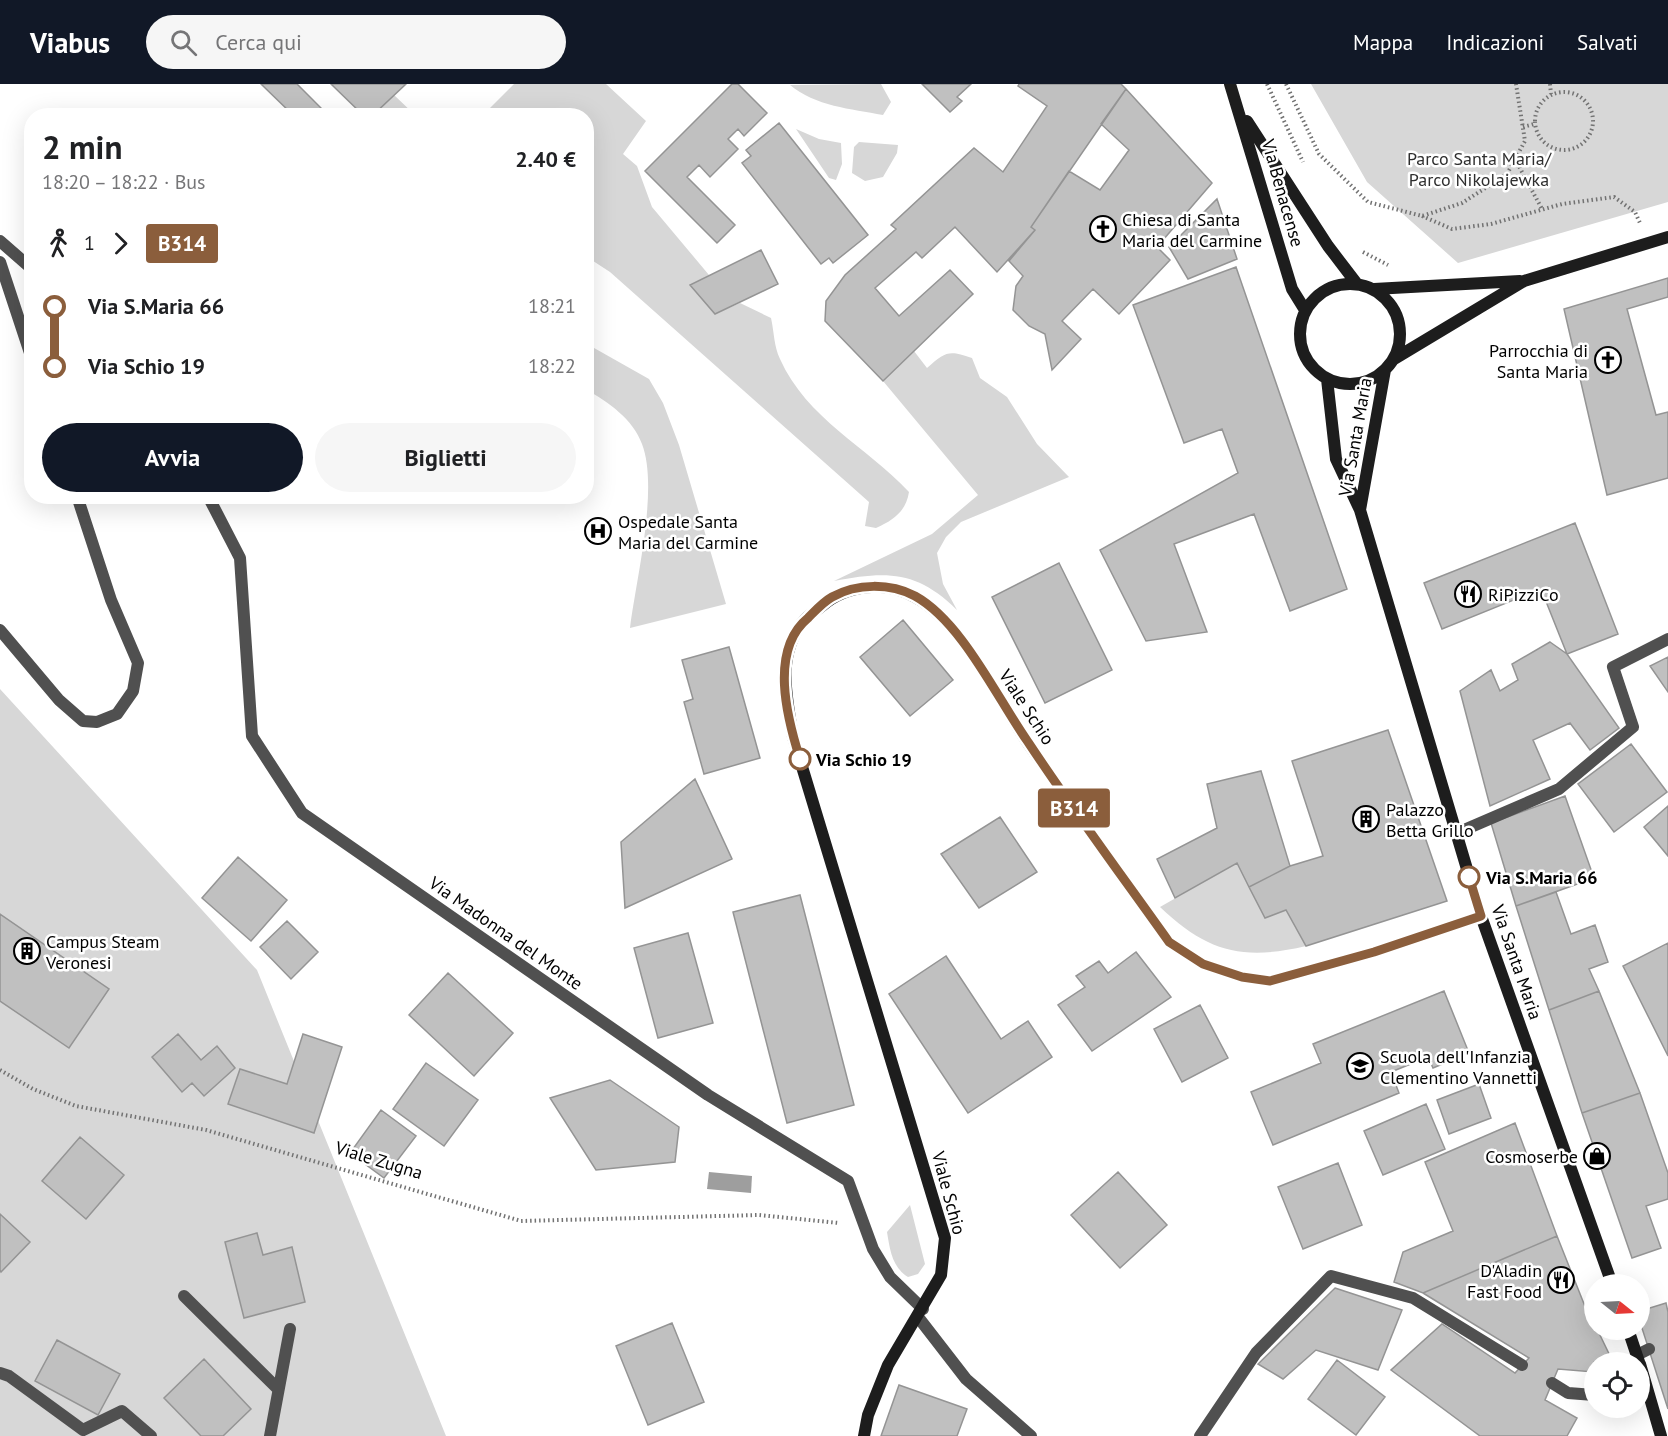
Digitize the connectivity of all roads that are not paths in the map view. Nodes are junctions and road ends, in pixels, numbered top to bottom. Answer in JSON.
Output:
{"nodes":[{"id":1,"x":1230,"y":84,"type":"edge"},
{"id":2,"x":1239,"y":108,"type":"junction"},
{"id":3,"x":1668,"y":237,"type":"edge"},
{"id":4,"x":0,"y":241,"type":"edge"},
{"id":5,"x":0,"y":262,"type":"edge"},
{"id":6,"x":24,"y":262,"type":"edge"},
{"id":7,"x":1524,"y":281,"type":"junction"},
{"id":8,"x":1358,"y":284,"type":"junction"},
{"id":9,"x":1374,"y":289,"type":"junction"},
{"id":10,"x":1305,"y":310,"type":"junction"},
{"id":11,"x":24,"y":334,"type":"edge"},
{"id":12,"x":1394,"y":359,"type":"junction"},
{"id":13,"x":1385,"y":370,"type":"junction"},
{"id":14,"x":1327,"y":379,"type":"junction"},
{"id":15,"x":80,"y":504,"type":"edge"},
{"id":16,"x":212,"y":504,"type":"edge"},
{"id":17,"x":1360,"y":510,"type":"junction"},
{"id":18,"x":0,"y":630,"type":"edge"},
{"id":19,"x":1668,"y":639,"type":"edge"},
{"id":20,"x":1457,"y":833,"type":"junction"},
{"id":21,"x":1481,"y":916,"type":"junction"},
{"id":22,"x":1608,"y":1274,"type":"edge"},
{"id":23,"x":184,"y":1296,"type":"dead end"},
{"id":24,"x":921,"y":1313,"type":"junction"},
{"id":25,"x":290,"y":1329,"type":"dead end"},
{"id":26,"x":1522,"y":1365,"type":"dead end"},
{"id":27,"x":0,"y":1373,"type":"edge"},
{"id":28,"x":1552,"y":1383,"type":"dead end"},
{"id":29,"x":278,"y":1389,"type":"junction"},
{"id":30,"x":1584,"y":1394,"type":"edge"},
{"id":31,"x":1650,"y":1410,"type":"edge"},
{"id":32,"x":151,"y":1436,"type":"edge"},
{"id":33,"x":270,"y":1436,"type":"edge"},
{"id":34,"x":864,"y":1436,"type":"edge"},
{"id":35,"x":1031,"y":1436,"type":"edge"},
{"id":36,"x":1200,"y":1436,"type":"edge"},
{"id":37,"x":1661,"y":1436,"type":"edge"}],
"edges":[{"from":1,"to":2,"type":"main road","name":"Via Benacense"},
{"from":2,"to":8,"type":"main road","name":"Via Benacense"},
{"from":2,"to":10,"type":"main road","name":"Via Benacense"},
{"from":3,"to":7,"type":"main road"},
{"from":4,"to":6,"type":"street"},
{"from":5,"to":11,"type":"street"},
{"from":7,"to":9,"type":"main road"},
{"from":7,"to":12,"type":"main road"},
{"from":8,"to":9,"type":"main road"},
{"from":8,"to":10,"type":"main road"},
{"from":9,"to":12,"type":"main road"},
{"from":10,"to":14,"type":"main road"},
{"from":12,"to":13,"type":"main road"},
{"from":13,"to":14,"type":"main road"},
{"from":13,"to":17,"type":"main road","name":"Via Santa Maria"},
{"from":14,"to":17,"type":"main road","name":"Via Santa Maria"},
{"from":15,"to":18,"type":"street"},
{"from":16,"to":24,"type":"street","name":"Via Madonna del Monte"},
{"from":17,"to":20,"type":"main road","name":"Via Santa Maria"},
{"from":19,"to":20,"type":"street"},
{"from":20,"to":21,"type":"main road","name":"Via Santa Maria"},
{"from":21,"to":22,"type":"main road","name":"Via Santa Maria"},
{"from":21,"to":24,"type":"main road","name":"Viale Schio"},
{"from":23,"to":29,"type":"street"},
{"from":24,"to":34,"type":"main road"},
{"from":24,"to":35,"type":"street","name":"Via Madonna del Monte"},
{"from":25,"to":29,"type":"street"},
{"from":26,"to":36,"type":"street"},
{"from":27,"to":32,"type":"street"},
{"from":28,"to":30,"type":"street"},
{"from":29,"to":33,"type":"street"},
{"from":31,"to":37,"type":"main road"}]}
